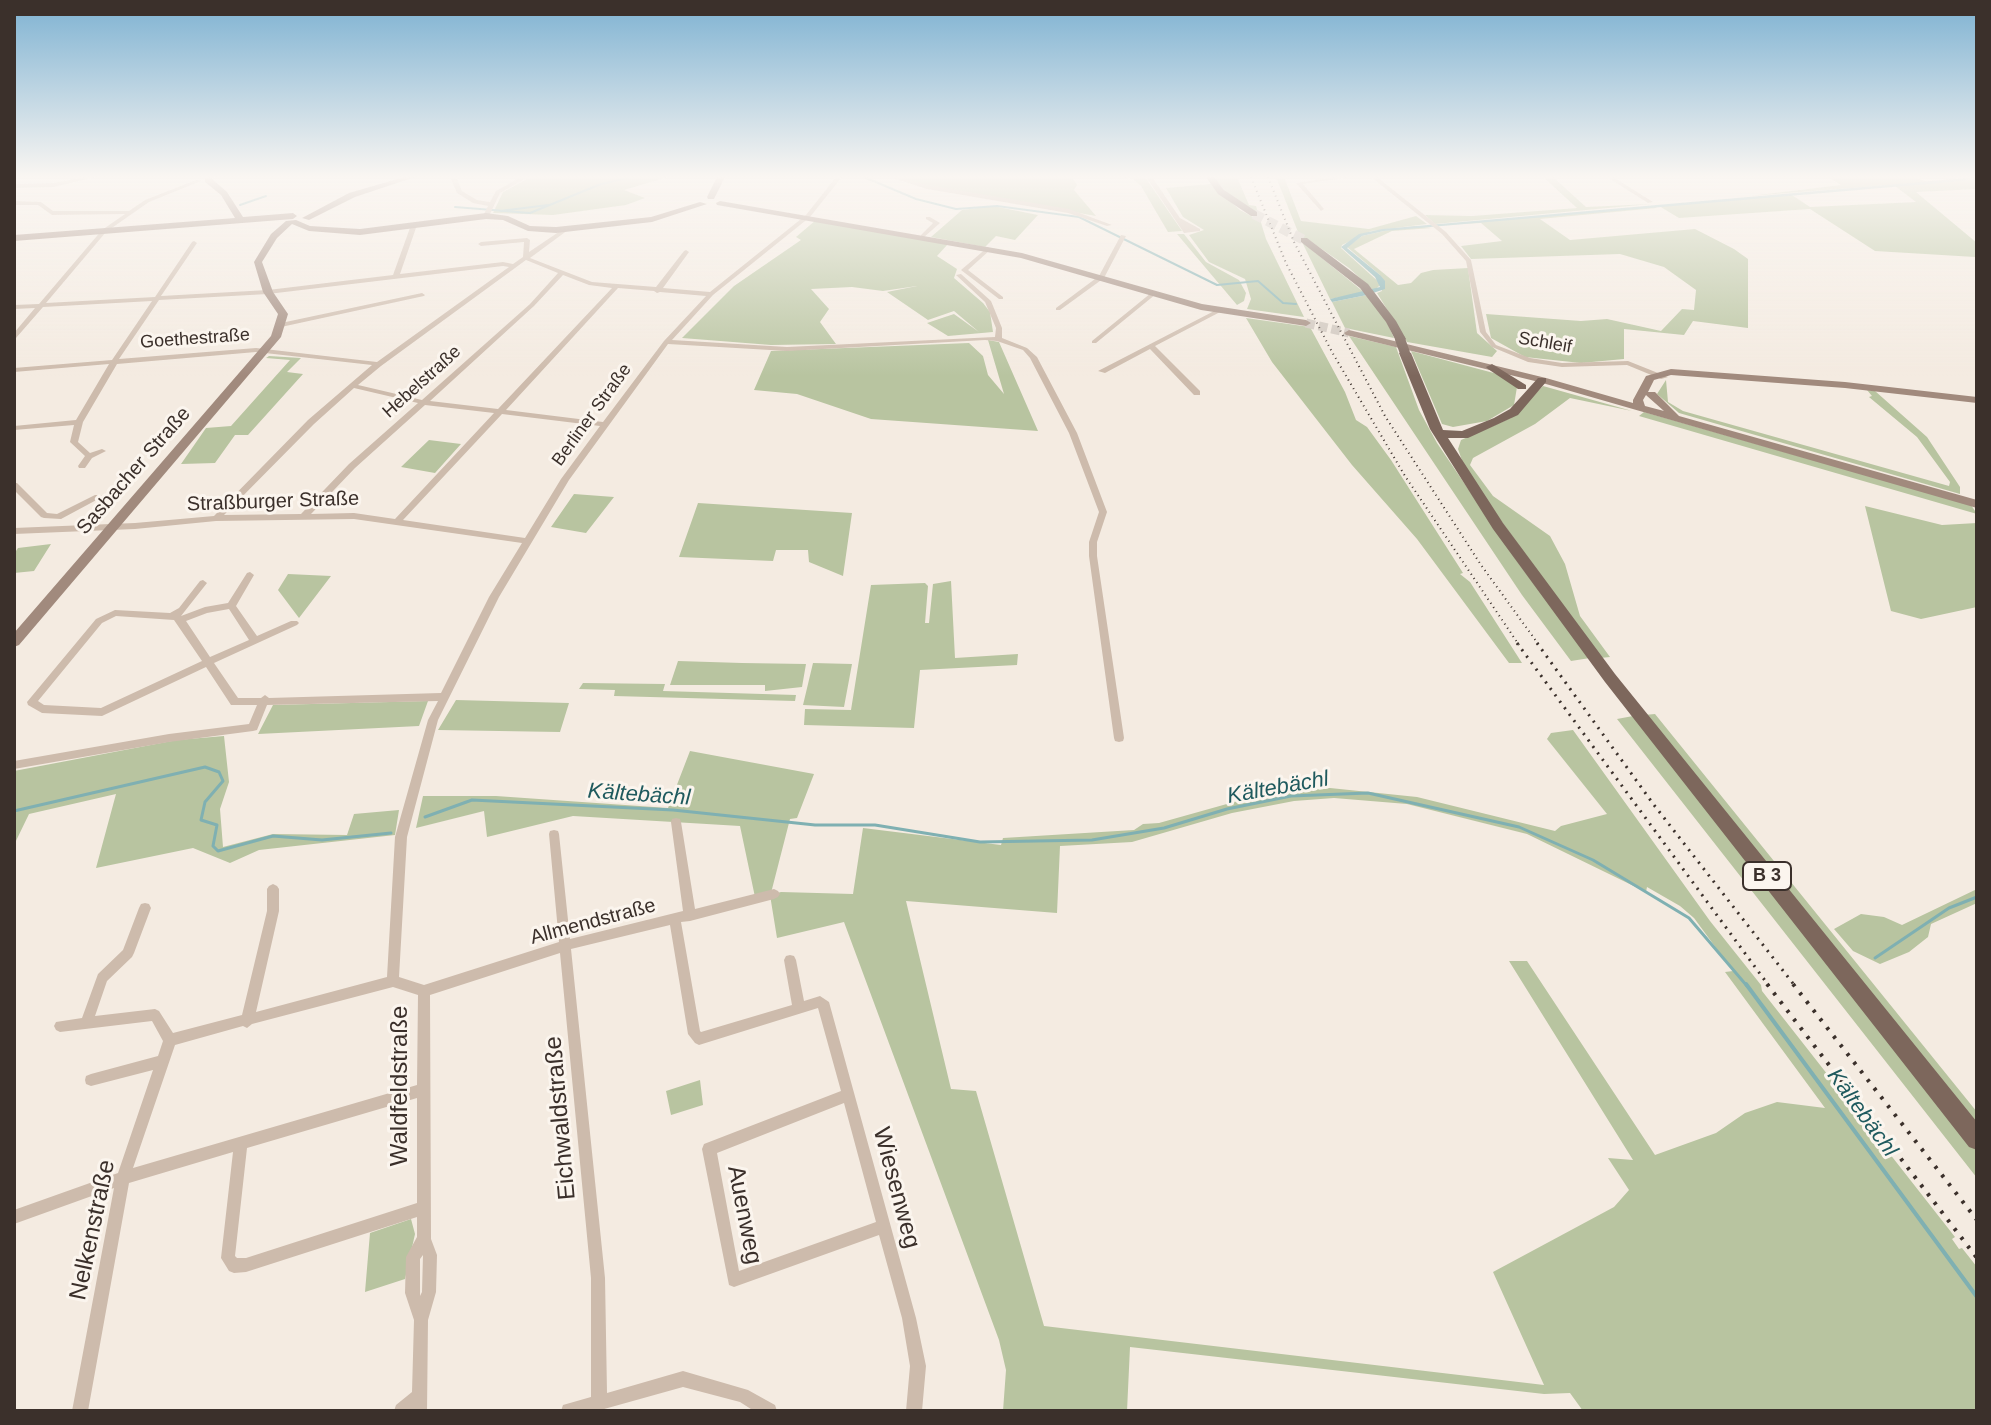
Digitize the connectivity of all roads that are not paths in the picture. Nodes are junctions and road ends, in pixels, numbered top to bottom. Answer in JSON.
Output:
{"nodes":[{"id":1,"x":194,"y":243,"type":"dead end"},
{"id":2,"x":93,"y":244,"type":"edge"},
{"id":3,"x":271,"y":244,"type":"edge"},
{"id":4,"x":408,"y":244,"type":"edge"},
{"id":5,"x":481,"y":244,"type":"dead end"},
{"id":6,"x":487,"y":244,"type":"edge"},
{"id":7,"x":527,"y":244,"type":"edge"},
{"id":8,"x":546,"y":244,"type":"edge"},
{"id":9,"x":774,"y":244,"type":"edge"},
{"id":10,"x":960,"y":244,"type":"edge"},
{"id":11,"x":1119,"y":244,"type":"edge"},
{"id":12,"x":1309,"y":244,"type":"tunnel mouth"},
{"id":13,"x":1453,"y":244,"type":"edge"},
{"id":14,"x":988,"y":249,"type":"junction"},
{"id":15,"x":686,"y":252,"type":"dead end"},
{"id":16,"x":526,"y":258,"type":"junction"},
{"id":17,"x":514,"y":266,"type":"junction"},
{"id":18,"x":561,"y":274,"type":"junction"},
{"id":19,"x":959,"y":275,"type":"dead end"},
{"id":20,"x":396,"y":277,"type":"junction"},
{"id":21,"x":1102,"y":277,"type":"junction"},
{"id":22,"x":615,"y":288,"type":"junction"},
{"id":23,"x":657,"y":291,"type":"junction"},
{"id":24,"x":268,"y":292,"type":"junction"},
{"id":25,"x":711,"y":294,"type":"junction"},
{"id":26,"x":1153,"y":294,"type":"junction"},
{"id":27,"x":422,"y":295,"type":"dead end"},
{"id":28,"x":1001,"y":298,"type":"dead end"},
{"id":29,"x":155,"y":299,"type":"junction"},
{"id":30,"x":39,"y":306,"type":"junction"},
{"id":31,"x":14,"y":307,"type":"edge"},
{"id":32,"x":1058,"y":309,"type":"dead end"},
{"id":33,"x":1220,"y":310,"type":"junction"},
{"id":34,"x":1306,"y":323,"type":"tunnel mouth"},
{"id":35,"x":281,"y":325,"type":"junction"},
{"id":36,"x":1349,"y":333,"type":"tunnel mouth"},
{"id":37,"x":14,"y":337,"type":"edge"},
{"id":38,"x":998,"y":339,"type":"junction"},
{"id":39,"x":666,"y":342,"type":"junction"},
{"id":40,"x":1094,"y":342,"type":"dead end"},
{"id":41,"x":1151,"y":346,"type":"junction"},
{"id":42,"x":264,"y":351,"type":"junction"},
{"id":43,"x":114,"y":362,"type":"junction"},
{"id":44,"x":378,"y":364,"type":"junction"},
{"id":45,"x":1492,"y":367,"type":"joint"},
{"id":46,"x":14,"y":370,"type":"edge"},
{"id":47,"x":1102,"y":371,"type":"dead end"},
{"id":48,"x":1659,"y":375,"type":"junction"},
{"id":49,"x":354,"y":386,"type":"junction"},
{"id":50,"x":1529,"y":386,"type":"junction"},
{"id":51,"x":1197,"y":393,"type":"dead end"},
{"id":52,"x":1646,"y":393,"type":"junction"},
{"id":53,"x":1604,"y":397,"type":"junction"},
{"id":54,"x":1977,"y":400,"type":"edge"},
{"id":55,"x":423,"y":402,"type":"junction"},
{"id":56,"x":1640,"y":408,"type":"junction"},
{"id":57,"x":496,"y":412,"type":"junction"},
{"id":58,"x":1682,"y":420,"type":"junction"},
{"id":59,"x":79,"y":422,"type":"junction"},
{"id":60,"x":604,"y":424,"type":"junction"},
{"id":61,"x":1483,"y":427,"type":"junction"},
{"id":62,"x":14,"y":428,"type":"edge"},
{"id":63,"x":1438,"y":432,"type":"junction"},
{"id":64,"x":1464,"y":435,"type":"junction"},
{"id":65,"x":102,"y":451,"type":"dead end"},
{"id":66,"x":89,"y":456,"type":"junction"},
{"id":67,"x":1456,"y":464,"type":"junction"},
{"id":68,"x":82,"y":466,"type":"dead end"},
{"id":69,"x":14,"y":485,"type":"edge"},
{"id":70,"x":98,"y":497,"type":"dead end"},
{"id":71,"x":1977,"y":504,"type":"edge"},
{"id":72,"x":305,"y":515,"type":"junction"},
{"id":73,"x":216,"y":518,"type":"junction"},
{"id":74,"x":399,"y":520,"type":"junction"},
{"id":75,"x":113,"y":527,"type":"junction"},
{"id":76,"x":14,"y":531,"type":"edge"},
{"id":77,"x":527,"y":541,"type":"junction"},
{"id":78,"x":250,"y":575,"type":"dead end"},
{"id":79,"x":203,"y":583,"type":"dead end"},
{"id":80,"x":231,"y":606,"type":"junction"},
{"id":81,"x":177,"y":617,"type":"junction"},
{"id":82,"x":294,"y":623,"type":"dead end"},
{"id":83,"x":255,"y":641,"type":"junction"},
{"id":84,"x":14,"y":642,"type":"edge"},
{"id":85,"x":208,"y":662,"type":"junction"},
{"id":86,"x":443,"y":697,"type":"junction"},
{"id":87,"x":265,"y":699,"type":"junction"},
{"id":88,"x":433,"y":720,"type":"joint"},
{"id":89,"x":1119,"y":738,"type":"dead end"},
{"id":90,"x":14,"y":765,"type":"edge"},
{"id":91,"x":676,"y":822,"type":"dead end"},
{"id":92,"x":554,"y":834,"type":"dead end"},
{"id":93,"x":273,"y":889,"type":"dead end"},
{"id":94,"x":774,"y":894,"type":"dead end"},
{"id":95,"x":145,"y":908,"type":"dead end"},
{"id":96,"x":690,"y":916,"type":"junction"},
{"id":97,"x":675,"y":919,"type":"junction"},
{"id":98,"x":567,"y":945,"type":"junction"},
{"id":99,"x":790,"y":960,"type":"dead end"},
{"id":100,"x":393,"y":981,"type":"junction"},
{"id":101,"x":424,"y":991,"type":"junction"},
{"id":102,"x":799,"y":1008,"type":"junction"},
{"id":103,"x":247,"y":1022,"type":"junction"},
{"id":104,"x":86,"y":1024,"type":"junction"},
{"id":105,"x":60,"y":1026,"type":"dead end"},
{"id":106,"x":170,"y":1040,"type":"junction"},
{"id":107,"x":163,"y":1061,"type":"junction"},
{"id":108,"x":91,"y":1080,"type":"dead end"},
{"id":109,"x":425,"y":1089,"type":"junction"},
{"id":110,"x":848,"y":1095,"type":"junction"},
{"id":111,"x":1977,"y":1139,"type":"edge"},
{"id":112,"x":241,"y":1143,"type":"junction"},
{"id":113,"x":123,"y":1178,"type":"junction"},
{"id":114,"x":424,"y":1208,"type":"junction"},
{"id":115,"x":14,"y":1217,"type":"edge"},
{"id":116,"x":884,"y":1226,"type":"junction"},
{"id":117,"x":599,"y":1400,"type":"junction"},
{"id":118,"x":419,"y":1404,"type":"edge"},
{"id":119,"x":80,"y":1411,"type":"edge"},
{"id":120,"x":402,"y":1411,"type":"edge"},
{"id":121,"x":569,"y":1411,"type":"edge"},
{"id":122,"x":769,"y":1411,"type":"edge"},
{"id":123,"x":914,"y":1411,"type":"edge"}],
"edges":[{"from":1,"to":29,"type":"street"},
{"from":2,"to":30,"type":"street"},
{"from":3,"to":24,"type":"main road"},
{"from":4,"to":20,"type":"street"},
{"from":5,"to":6,"type":"street"},
{"from":7,"to":16,"type":"street"},
{"from":8,"to":16,"type":"street"},
{"from":9,"to":25,"type":"street","name":"Berliner Straße"},
{"from":10,"to":14,"type":"main road"},
{"from":11,"to":21,"type":"street"},
{"from":12,"to":63,"type":"main road","number":"B 3","bridge":true},
{"from":13,"to":48,"type":"street","name":"Schleif"},
{"from":14,"to":21,"type":"main road"},
{"from":14,"to":28,"type":"street"},
{"from":15,"to":23,"type":"street"},
{"from":16,"to":17,"type":"street"},
{"from":16,"to":18,"type":"street"},
{"from":17,"to":20,"type":"street"},
{"from":17,"to":44,"type":"street"},
{"from":18,"to":22,"type":"street"},
{"from":18,"to":55,"type":"street","name":"Hebelstraße"},
{"from":19,"to":38,"type":"street"},
{"from":20,"to":24,"type":"street"},
{"from":21,"to":26,"type":"main road"},
{"from":21,"to":32,"type":"street"},
{"from":22,"to":23,"type":"street"},
{"from":22,"to":57,"type":"street"},
{"from":23,"to":25,"type":"street"},
{"from":24,"to":29,"type":"street"},
{"from":24,"to":35,"type":"main road"},
{"from":25,"to":39,"type":"street","name":"Berliner Straße"},
{"from":26,"to":33,"type":"main road"},
{"from":26,"to":40,"type":"street"},
{"from":27,"to":35,"type":"street"},
{"from":29,"to":30,"type":"street"},
{"from":29,"to":43,"type":"street"},
{"from":30,"to":31,"type":"street"},
{"from":30,"to":37,"type":"street"},
{"from":33,"to":34,"type":"main road"},
{"from":33,"to":41,"type":"street"},
{"from":35,"to":42,"type":"main road","name":"Sasbacher Straße"},
{"from":36,"to":45,"type":"main road"},
{"from":38,"to":39,"type":"street"},
{"from":38,"to":89,"type":"street"},
{"from":39,"to":60,"type":"street","name":"Berliner Straße"},
{"from":41,"to":47,"type":"street"},
{"from":41,"to":51,"type":"street"},
{"from":42,"to":43,"type":"street","name":"Goethestraße"},
{"from":42,"to":44,"type":"street","name":"Goethestraße"},
{"from":42,"to":75,"type":"main road","name":"Sasbacher Straße"},
{"from":43,"to":46,"type":"street","name":"Goethestraße"},
{"from":43,"to":59,"type":"street"},
{"from":44,"to":49,"type":"street"},
{"from":45,"to":50,"type":"main road"},
{"from":48,"to":52,"type":"main road"},
{"from":48,"to":54,"type":"main road"},
{"from":49,"to":55,"type":"street"},
{"from":49,"to":73,"type":"street"},
{"from":50,"to":53,"type":"main road"},
{"from":50,"to":61,"type":"main road"},
{"from":52,"to":53,"type":"main road"},
{"from":52,"to":56,"type":"main road"},
{"from":52,"to":58,"type":"main road"},
{"from":53,"to":56,"type":"main road"},
{"from":55,"to":57,"type":"street"},
{"from":55,"to":72,"type":"street","name":"Hebelstraße"},
{"from":56,"to":58,"type":"main road"},
{"from":57,"to":60,"type":"street"},
{"from":57,"to":74,"type":"street"},
{"from":58,"to":71,"type":"main road"},
{"from":59,"to":62,"type":"street"},
{"from":59,"to":66,"type":"street"},
{"from":60,"to":77,"type":"street","name":"Berliner Straße"},
{"from":61,"to":63,"type":"main road"},
{"from":61,"to":64,"type":"main road"},
{"from":63,"to":64,"type":"main road"},
{"from":63,"to":67,"type":"main road","number":"B 3"},
{"from":64,"to":67,"type":"main road"},
{"from":65,"to":66,"type":"street"},
{"from":66,"to":68,"type":"street"},
{"from":67,"to":111,"type":"main road","number":"B 3"},
{"from":69,"to":70,"type":"street"},
{"from":72,"to":73,"type":"street","name":"Straßburger Straße"},
{"from":72,"to":74,"type":"street","name":"Straßburger Straße"},
{"from":73,"to":75,"type":"street","name":"Straßburger Straße"},
{"from":74,"to":77,"type":"street","name":"Straßburger Straße"},
{"from":75,"to":76,"type":"street","name":"Straßburger Straße"},
{"from":75,"to":84,"type":"main road","name":"Sasbacher Straße"},
{"from":77,"to":86,"type":"street","name":"Berliner Straße"},
{"from":78,"to":80,"type":"street"},
{"from":79,"to":81,"type":"street"},
{"from":80,"to":81,"type":"street"},
{"from":80,"to":83,"type":"street"},
{"from":81,"to":85,"type":"street"},
{"from":81,"to":85,"type":"street"},
{"from":82,"to":83,"type":"street"},
{"from":83,"to":85,"type":"street"},
{"from":85,"to":87,"type":"street"},
{"from":86,"to":87,"type":"street"},
{"from":86,"to":88,"type":"street","name":"Berliner Straße"},
{"from":87,"to":90,"type":"street"},
{"from":88,"to":100,"type":"street","name":"Waldfeldstraße"},
{"from":91,"to":96,"type":"street"},
{"from":92,"to":98,"type":"street","name":"Eichwaldstraße"},
{"from":93,"to":103,"type":"street"},
{"from":94,"to":96,"type":"street","name":"Allmendstraße"},
{"from":95,"to":104,"type":"street"},
{"from":96,"to":97,"type":"street","name":"Allmendstraße"},
{"from":97,"to":98,"type":"street","name":"Allmendstraße"},
{"from":97,"to":102,"type":"street"},
{"from":98,"to":101,"type":"street","name":"Allmendstraße"},
{"from":98,"to":117,"type":"street","name":"Eichwaldstraße"},
{"from":99,"to":102,"type":"street"},
{"from":100,"to":101,"type":"street","name":"Waldfeldstraße"},
{"from":100,"to":103,"type":"street"},
{"from":101,"to":109,"type":"street","name":"Waldfeldstraße"},
{"from":102,"to":110,"type":"street","name":"Wiesenweg"},
{"from":103,"to":106,"type":"street"},
{"from":104,"to":105,"type":"street"},
{"from":104,"to":106,"type":"street"},
{"from":106,"to":107,"type":"street","name":"Nelkenstraße"},
{"from":107,"to":108,"type":"street"},
{"from":107,"to":113,"type":"street","name":"Nelkenstraße"},
{"from":109,"to":112,"type":"street"},
{"from":109,"to":114,"type":"street","name":"Waldfeldstraße"},
{"from":110,"to":116,"type":"street","name":"Wiesenweg"},
{"from":110,"to":116,"type":"street","name":"Auenweg"},
{"from":112,"to":113,"type":"street"},
{"from":112,"to":114,"type":"street"},
{"from":113,"to":115,"type":"street"},
{"from":113,"to":119,"type":"street","name":"Nelkenstraße"},
{"from":114,"to":118,"type":"street","name":"Waldfeldstraße"},
{"from":116,"to":123,"type":"street","name":"Wiesenweg"},
{"from":117,"to":121,"type":"street"},
{"from":117,"to":122,"type":"street"},
{"from":118,"to":120,"type":"street","name":"Waldfeldstraße"}]}
